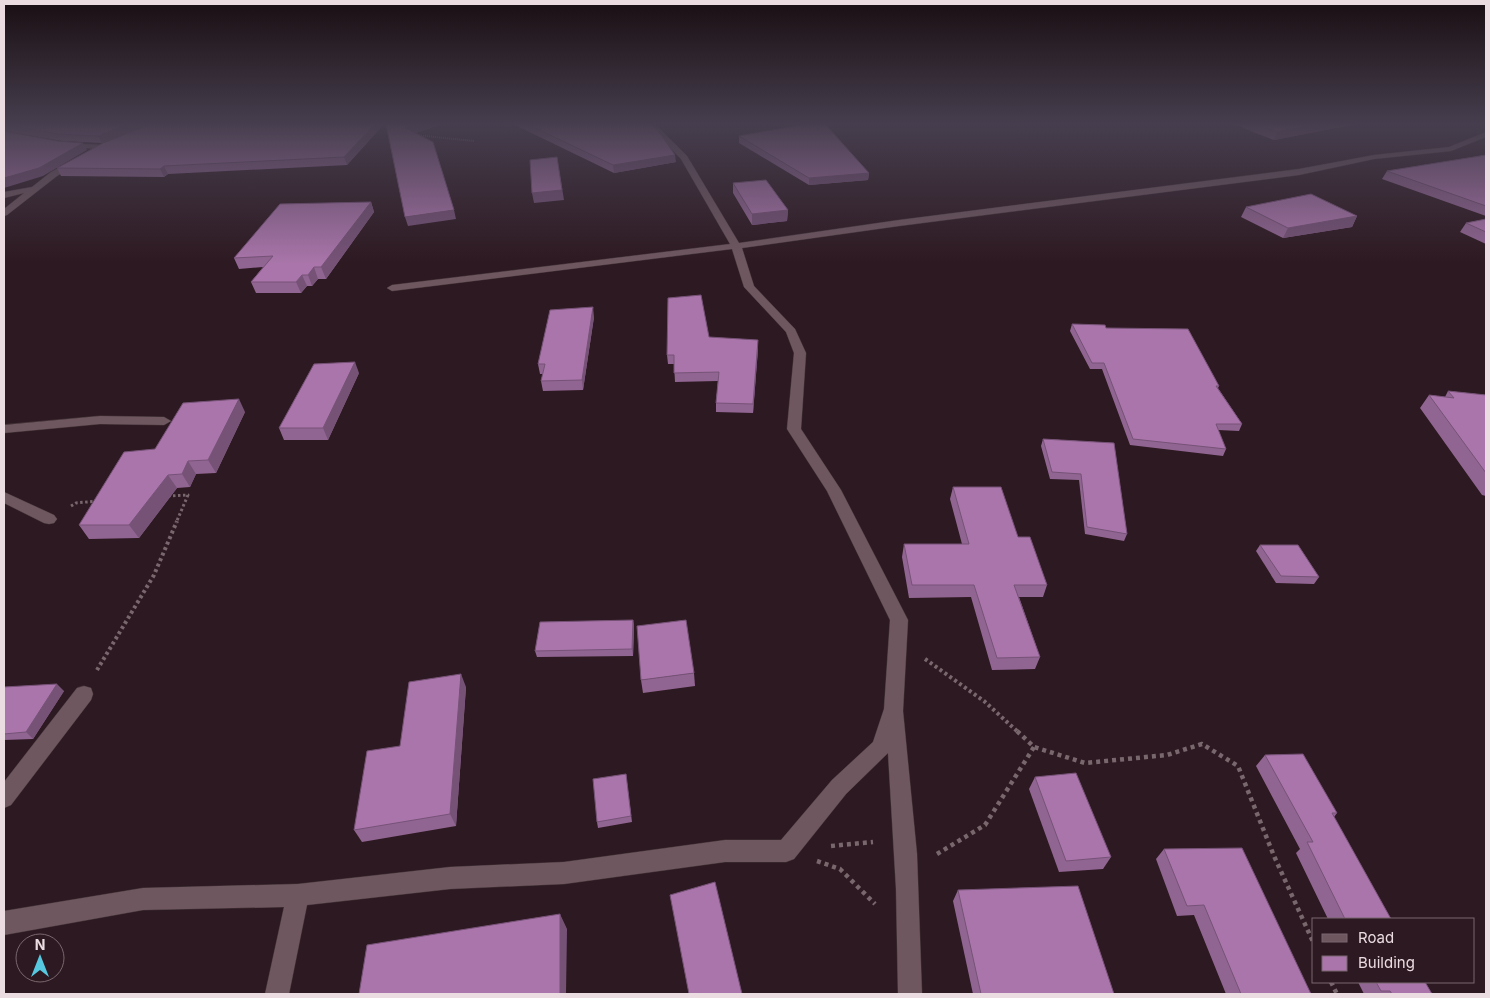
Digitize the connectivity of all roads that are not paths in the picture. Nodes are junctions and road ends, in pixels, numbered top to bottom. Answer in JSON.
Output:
{"nodes":[{"id":1,"x":60,"y":171,"type":"edge"},
{"id":2,"x":691,"y":171,"type":"edge"},
{"id":3,"x":1306,"y":171,"type":"edge"},
{"id":4,"x":4,"y":187,"type":"edge"},
{"id":5,"x":34,"y":188,"type":"junction"},
{"id":6,"x":4,"y":195,"type":"edge"},
{"id":7,"x":4,"y":213,"type":"edge"},
{"id":8,"x":736,"y":246,"type":"junction"},
{"id":9,"x":392,"y":288,"type":"dead end"},
{"id":10,"x":164,"y":421,"type":"dead end"},
{"id":11,"x":4,"y":429,"type":"edge"},
{"id":12,"x":4,"y":497,"type":"edge"},
{"id":13,"x":50,"y":519,"type":"road end"},
{"id":14,"x":84,"y":694,"type":"road end"},
{"id":15,"x":894,"y":708,"type":"junction"},
{"id":16,"x":4,"y":798,"type":"edge"},
{"id":17,"x":298,"y":895,"type":"junction"},
{"id":18,"x":4,"y":923,"type":"edge"},
{"id":19,"x":277,"y":994,"type":"edge"},
{"id":20,"x":910,"y":994,"type":"edge"}],
"edges":[{"from":1,"to":5,"type":"street"},
{"from":2,"to":8,"type":"street"},
{"from":3,"to":8,"type":"street"},
{"from":4,"to":5,"type":"street"},
{"from":5,"to":6,"type":"street"},
{"from":5,"to":7,"type":"street"},
{"from":8,"to":9,"type":"street"},
{"from":8,"to":15,"type":"street"},
{"from":10,"to":11,"type":"street"},
{"from":12,"to":13,"type":"street"},
{"from":14,"to":16,"type":"street"},
{"from":15,"to":17,"type":"street"},
{"from":15,"to":20,"type":"street"},
{"from":17,"to":18,"type":"street"},
{"from":17,"to":19,"type":"street"}]}
